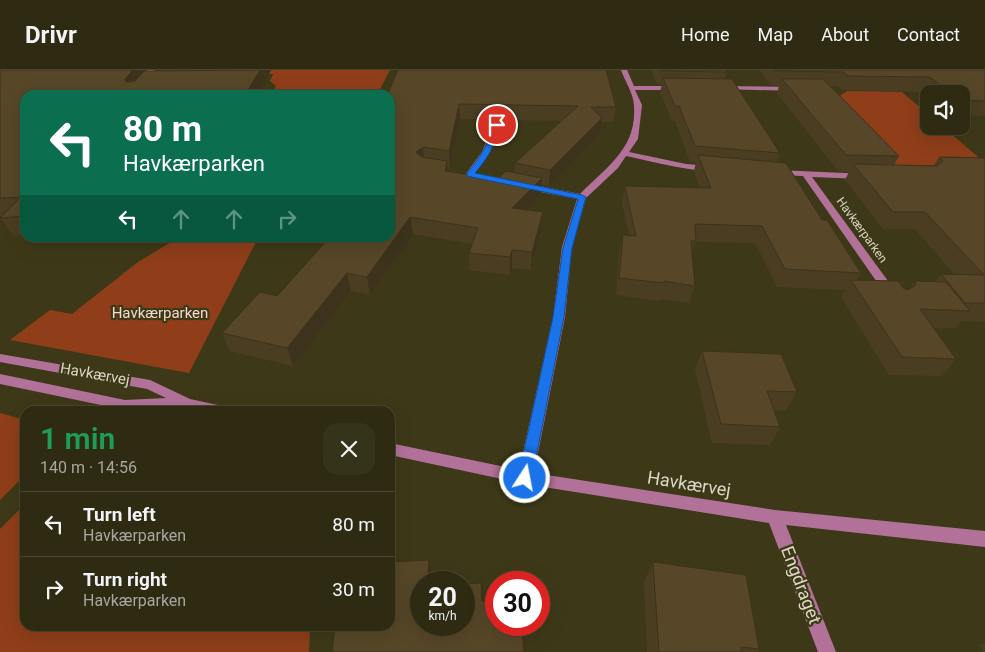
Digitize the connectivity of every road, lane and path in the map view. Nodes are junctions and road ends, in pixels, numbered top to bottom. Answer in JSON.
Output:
{"nodes":[{"id":1,"x":619,"y":70,"type":"edge"},
{"id":2,"x":624,"y":70,"type":"edge"},
{"id":3,"x":119,"y":72,"type":"edge"},
{"id":4,"x":147,"y":82,"type":"junction"},
{"id":5,"x":156,"y":82,"type":"edge"},
{"id":6,"x":632,"y":88,"type":"junction"},
{"id":7,"x":689,"y":88,"type":"edge"},
{"id":8,"x":718,"y":88,"type":"edge"},
{"id":9,"x":803,"y":89,"type":"edge"},
{"id":10,"x":140,"y":90,"type":"edge"},
{"id":11,"x":497,"y":125,"type":"dead end"},
{"id":12,"x":624,"y":153,"type":"junction"},
{"id":13,"x":726,"y":171,"type":"edge"},
{"id":14,"x":770,"y":173,"type":"edge"},
{"id":15,"x":806,"y":174,"type":"junction"},
{"id":16,"x":469,"y":175,"type":"edge"},
{"id":17,"x":871,"y":176,"type":"edge"},
{"id":18,"x":516,"y":184,"type":"edge"},
{"id":19,"x":582,"y":197,"type":"junction"},
{"id":20,"x":897,"y":301,"type":"edge"},
{"id":21,"x":0,"y":358,"type":"edge"},
{"id":22,"x":0,"y":379,"type":"edge"},
{"id":23,"x":187,"y":403,"type":"junction"},
{"id":24,"x":200,"y":406,"type":"edge"},
{"id":25,"x":395,"y":450,"type":"edge"},
{"id":26,"x":525,"y":478,"type":"junction"},
{"id":27,"x":775,"y":518,"type":"junction"},
{"id":28,"x":985,"y":540,"type":"edge"},
{"id":29,"x":827,"y":652,"type":"edge"}],
"edges":[{"from":1,"to":2,"type":"street"},
{"from":2,"to":6,"type":"street"},
{"from":3,"to":4,"type":"street"},
{"from":4,"to":5,"type":"street"},
{"from":4,"to":10,"type":"street"},
{"from":6,"to":7,"type":"street"},
{"from":6,"to":12,"type":"street"},
{"from":8,"to":9,"type":"street"},
{"from":11,"to":16,"type":"street"},
{"from":12,"to":13,"type":"street"},
{"from":12,"to":19,"type":"street"},
{"from":14,"to":15,"type":"street","name":"Havkærparken"},
{"from":15,"to":17,"type":"street","name":"Havkærparken"},
{"from":15,"to":20,"type":"street","name":"Havkærparken"},
{"from":18,"to":19,"type":"street"},
{"from":19,"to":26,"type":"street"},
{"from":21,"to":23,"type":"street","name":"Havkærvej"},
{"from":22,"to":23,"type":"street","name":"Havkærvej"},
{"from":23,"to":24,"type":"street","name":"Havkærvej"},
{"from":25,"to":26,"type":"street","name":"Havkærvej"},
{"from":26,"to":27,"type":"street","name":"Havkærvej"},
{"from":27,"to":28,"type":"street","name":"Havkærvej"},
{"from":27,"to":29,"type":"street","name":"Engdraget"}]}
